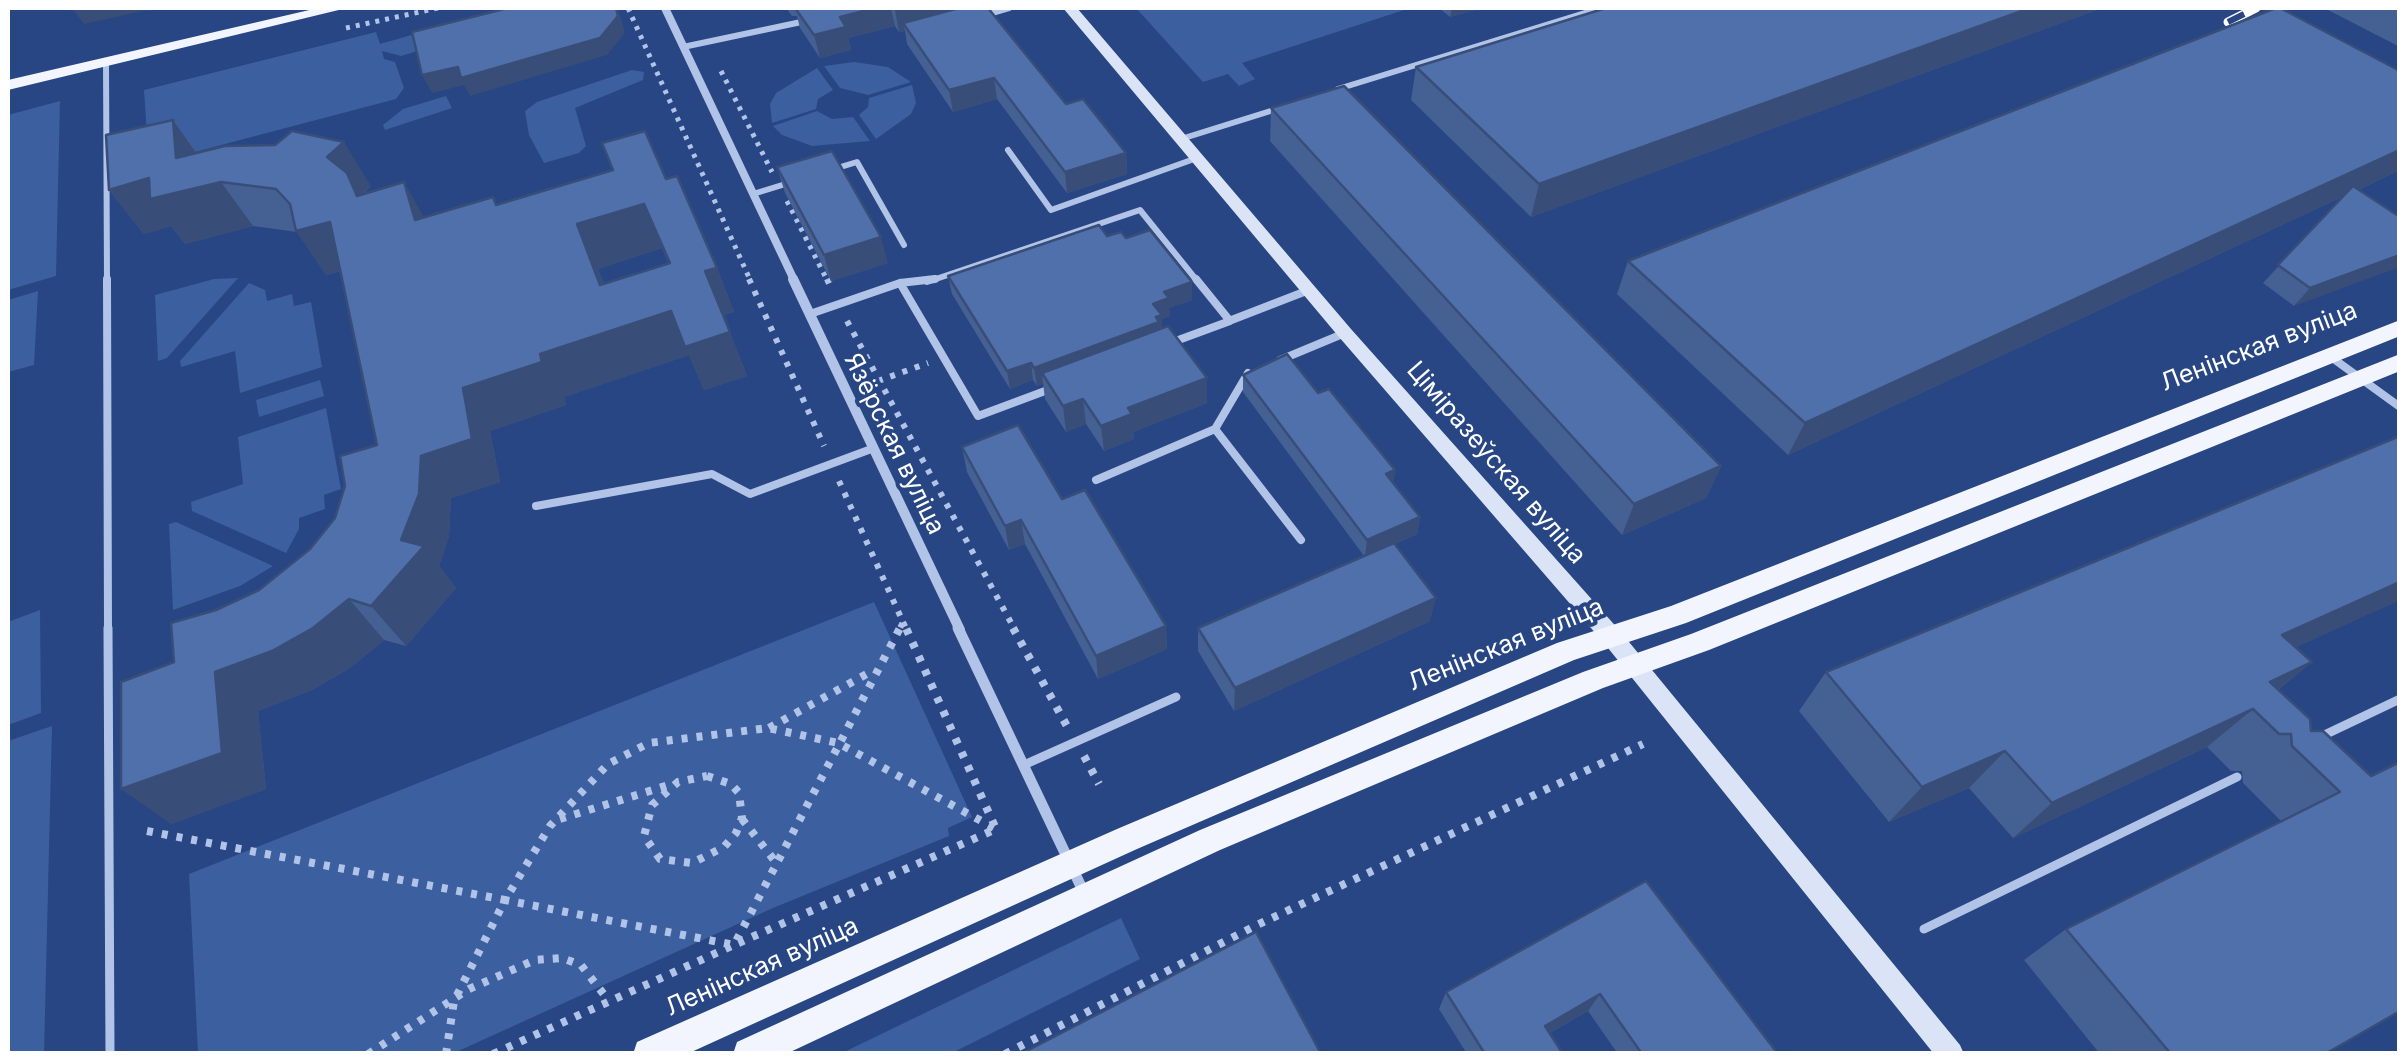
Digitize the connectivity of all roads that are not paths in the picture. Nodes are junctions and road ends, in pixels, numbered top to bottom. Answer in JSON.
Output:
{"nodes":[{"id":1,"x":338,"y":8,"type":"edge"},
{"id":2,"x":665,"y":8,"type":"edge"},
{"id":3,"x":1009,"y":8,"type":"edge"},
{"id":4,"x":1070,"y":8,"type":"edge"},
{"id":5,"x":1601,"y":8,"type":"edge"},
{"id":6,"x":973,"y":18,"type":"edge"},
{"id":7,"x":812,"y":21,"type":"edge"},
{"id":8,"x":683,"y":47,"type":"junction"},
{"id":9,"x":106,"y":62,"type":"junction"},
{"id":10,"x":8,"y":86,"type":"edge"},
{"id":11,"x":1292,"y":104,"type":"edge"},
{"id":12,"x":1346,"y":105,"type":"edge"},
{"id":13,"x":1182,"y":140,"type":"junction"},
{"id":14,"x":1008,"y":150,"type":"dead end"},
{"id":15,"x":1197,"y":158,"type":"junction"},
{"id":16,"x":826,"y":172,"type":"edge"},
{"id":17,"x":795,"y":181,"type":"edge"},
{"id":18,"x":753,"y":194,"type":"junction"},
{"id":19,"x":904,"y":245,"type":"dead end"},
{"id":20,"x":900,"y":283,"type":"junction"},
{"id":21,"x":1308,"y":290,"type":"junction"},
{"id":22,"x":810,"y":314,"type":"junction"},
{"id":23,"x":1229,"y":321,"type":"junction"},
{"id":24,"x":2400,"y":328,"type":"edge"},
{"id":25,"x":1345,"y":333,"type":"junction"},
{"id":26,"x":1155,"y":349,"type":"edge"},
{"id":27,"x":2328,"y":354,"type":"junction"},
{"id":28,"x":1276,"y":361,"type":"edge"},
{"id":29,"x":2400,"y":362,"type":"edge"},
{"id":30,"x":1259,"y":368,"type":"edge"},
{"id":31,"x":2359,"y":378,"type":"junction"},
{"id":32,"x":1063,"y":384,"type":"edge"},
{"id":33,"x":2400,"y":407,"type":"edge"},
{"id":34,"x":1215,"y":429,"type":"junction"},
{"id":35,"x":874,"y":448,"type":"junction"},
{"id":36,"x":1096,"y":480,"type":"dead end"},
{"id":37,"x":536,"y":506,"type":"dead end"},
{"id":38,"x":1301,"y":540,"type":"dead end"},
{"id":39,"x":1612,"y":637,"type":"junction"},
{"id":40,"x":1633,"y":664,"type":"junction"},
{"id":41,"x":1176,"y":697,"type":"dead end"},
{"id":42,"x":2400,"y":700,"type":"edge"},
{"id":43,"x":2300,"y":747,"type":"edge"},
{"id":44,"x":1026,"y":764,"type":"junction"},
{"id":45,"x":2237,"y":778,"type":"dead end"},
{"id":46,"x":1072,"y":863,"type":"junction"},
{"id":47,"x":1087,"y":898,"type":"junction"},
{"id":48,"x":1924,"y":929,"type":"dead end"},
{"id":49,"x":659,"y":1051,"type":"edge"},
{"id":50,"x":110,"y":1054,"type":"edge"},
{"id":51,"x":749,"y":1054,"type":"edge"},
{"id":52,"x":1951,"y":1054,"type":"edge"}],
"edges":[{"from":1,"to":9,"type":"main road"},
{"from":2,"to":8,"type":"street","name":"Язёрская вуліца"},
{"from":3,"to":6,"type":"lane"},
{"from":4,"to":13,"type":"main road","name":"Ціміразеўская вуліца"},
{"from":5,"to":12,"type":"lane"},
{"from":7,"to":8,"type":"lane"},
{"from":8,"to":18,"type":"street","name":"Язёрская вуліца"},
{"from":9,"to":10,"type":"main road"},
{"from":9,"to":50,"type":"lane"},
{"from":11,"to":13,"type":"lane"},
{"from":13,"to":15,"type":"main road","name":"Ціміразеўская вуліца"},
{"from":14,"to":15,"type":"lane"},
{"from":15,"to":21,"type":"main road","name":"Ціміразеўская вуліца"},
{"from":16,"to":19,"type":"lane"},
{"from":17,"to":18,"type":"lane"},
{"from":18,"to":22,"type":"street","name":"Язёрская вуліца"},
{"from":20,"to":22,"type":"lane"},
{"from":20,"to":23,"type":"lane"},
{"from":20,"to":32,"type":"lane"},
{"from":21,"to":23,"type":"lane"},
{"from":21,"to":25,"type":"main road","name":"Ціміразеўская вуліца"},
{"from":22,"to":35,"type":"street","name":"Язёрская вуліца"},
{"from":23,"to":26,"type":"lane"},
{"from":24,"to":27,"type":"main road","name":"Ленінская вуліца"},
{"from":25,"to":28,"type":"lane"},
{"from":25,"to":39,"type":"main road","name":"Ціміразеўская вуліца"},
{"from":27,"to":31,"type":"lane"},
{"from":27,"to":39,"type":"main road","name":"Ленінская вуліца"},
{"from":29,"to":31,"type":"main road"},
{"from":30,"to":34,"type":"lane"},
{"from":31,"to":33,"type":"lane"},
{"from":31,"to":40,"type":"main road"},
{"from":34,"to":36,"type":"lane"},
{"from":34,"to":38,"type":"lane"},
{"from":35,"to":37,"type":"lane"},
{"from":35,"to":44,"type":"street","name":"Язёрская вуліца"},
{"from":39,"to":40,"type":"main road","name":"Ціміразеўская вуліца"},
{"from":39,"to":46,"type":"main road","name":"Ленінская вуліца"},
{"from":40,"to":47,"type":"main road"},
{"from":40,"to":52,"type":"main road","name":"Ціміразеўская вуліца"},
{"from":41,"to":44,"type":"lane"},
{"from":42,"to":43,"type":"lane"},
{"from":44,"to":46,"type":"street","name":"Язёрская вуліца"},
{"from":45,"to":48,"type":"lane"},
{"from":46,"to":47,"type":"street","name":"Язёрская вуліца"},
{"from":46,"to":49,"type":"main road","name":"Ленінская вуліца"},
{"from":47,"to":51,"type":"main road"}]}
